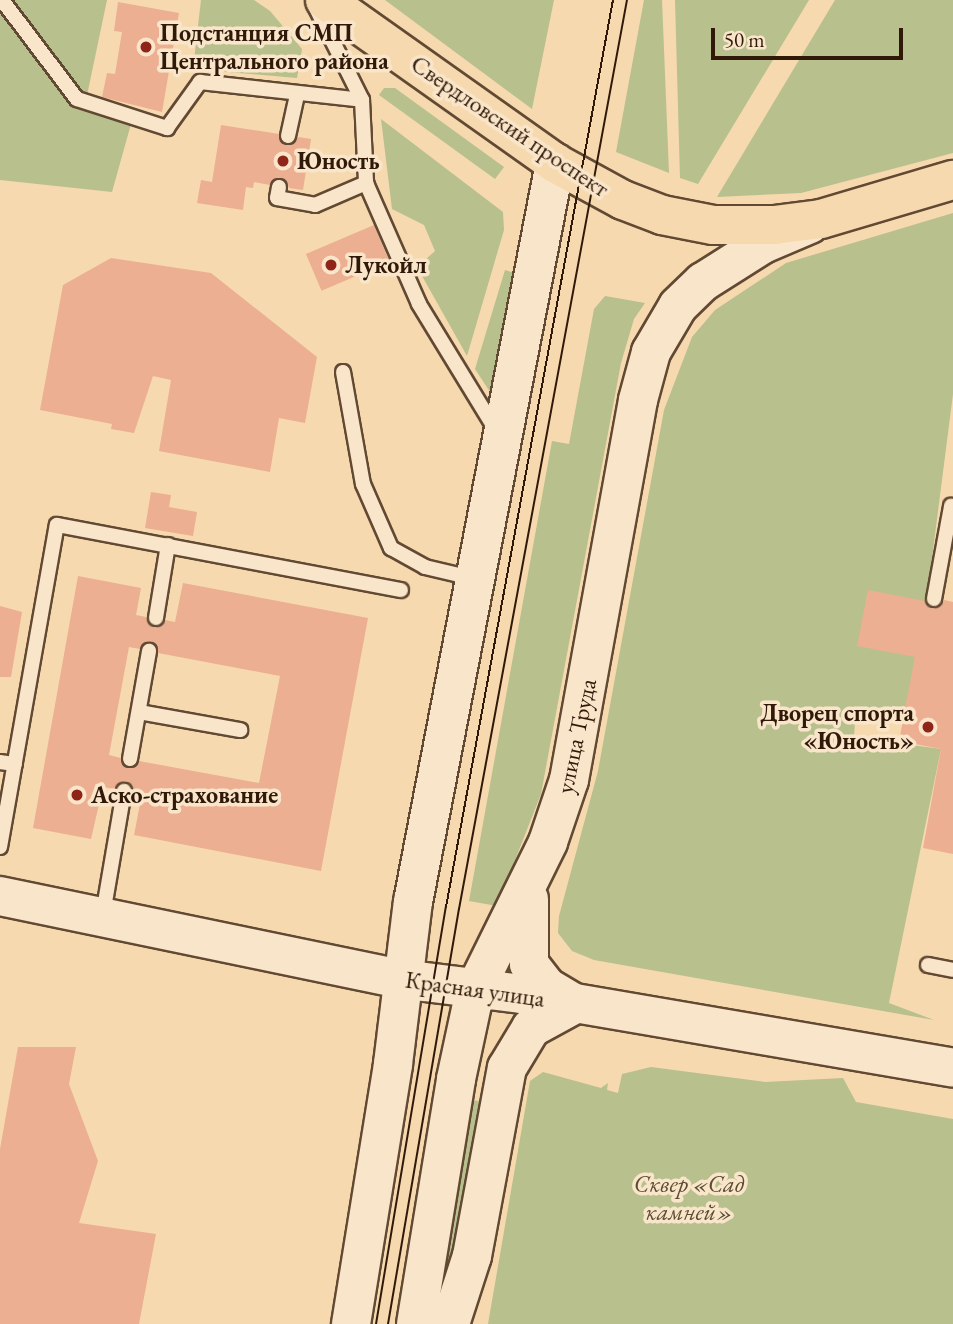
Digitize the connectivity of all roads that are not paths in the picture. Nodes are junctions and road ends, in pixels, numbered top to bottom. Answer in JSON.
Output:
{"nodes":[{"id":1,"x":2,"y":0,"type":"edge"},
{"id":2,"x":312,"y":0,"type":"edge"},
{"id":3,"x":325,"y":0,"type":"edge"},
{"id":4,"x":297,"y":95,"type":"junction"},
{"id":5,"x":362,"y":100,"type":"junction"},
{"id":6,"x":288,"y":136,"type":"dead end"},
{"id":7,"x":555,"y":163,"type":"junction"},
{"id":8,"x":953,"y":180,"type":"edge"},
{"id":9,"x":366,"y":183,"type":"junction"},
{"id":10,"x":279,"y":187,"type":"dead end"},
{"id":11,"x":821,"y":219,"type":"junction"},
{"id":12,"x":343,"y":373,"type":"dead end"},
{"id":13,"x":504,"y":444,"type":"junction"},
{"id":14,"x":948,"y":505,"type":"edge"},
{"id":15,"x":168,"y":545,"type":"junction"},
{"id":16,"x":477,"y":579,"type":"junction"},
{"id":17,"x":401,"y":590,"type":"dead end"},
{"id":18,"x":934,"y":599,"type":"dead end"},
{"id":19,"x":156,"y":618,"type":"dead end"},
{"id":20,"x":149,"y":651,"type":"dead end"},
{"id":21,"x":139,"y":712,"type":"junction"},
{"id":22,"x":240,"y":730,"type":"dead end"},
{"id":23,"x":130,"y":759,"type":"dead end"},
{"id":24,"x":0,"y":762,"type":"edge"},
{"id":25,"x":15,"y":764,"type":"junction"},
{"id":26,"x":124,"y":791,"type":"dead end"},
{"id":27,"x":548,"y":842,"type":"junction"},
{"id":28,"x":0,"y":847,"type":"edge"},
{"id":29,"x":0,"y":896,"type":"edge"},
{"id":30,"x":103,"y":915,"type":"junction"},
{"id":31,"x":928,"y":965,"type":"dead end"},
{"id":32,"x":953,"y":970,"type":"edge"},
{"id":33,"x":401,"y":979,"type":"junction"},
{"id":34,"x":475,"y":990,"type":"junction"},
{"id":35,"x":575,"y":1004,"type":"junction"},
{"id":36,"x":953,"y":1068,"type":"edge"},
{"id":37,"x":351,"y":1324,"type":"edge"},
{"id":38,"x":416,"y":1324,"type":"edge"},
{"id":39,"x":450,"y":1324,"type":"edge"}],
"edges":[{"from":1,"to":4,"type":"lane"},
{"from":2,"to":5,"type":"lane"},
{"from":3,"to":7,"type":"main road","name":"Свердловский проспект"},
{"from":4,"to":5,"type":"lane"},
{"from":4,"to":6,"type":"lane"},
{"from":5,"to":9,"type":"lane"},
{"from":7,"to":11,"type":"main road","name":"Свердловский проспект"},
{"from":7,"to":13,"type":"main road"},
{"from":8,"to":11,"type":"main road","name":"Свердловский проспект"},
{"from":9,"to":10,"type":"lane"},
{"from":9,"to":13,"type":"lane"},
{"from":11,"to":27,"type":"main road","name":"улица Труда"},
{"from":12,"to":16,"type":"lane"},
{"from":13,"to":16,"type":"main road"},
{"from":14,"to":18,"type":"lane"},
{"from":15,"to":17,"type":"lane"},
{"from":15,"to":19,"type":"lane"},
{"from":15,"to":25,"type":"lane"},
{"from":16,"to":33,"type":"main road"},
{"from":20,"to":21,"type":"lane"},
{"from":21,"to":22,"type":"lane"},
{"from":21,"to":23,"type":"lane"},
{"from":24,"to":25,"type":"lane"},
{"from":25,"to":28,"type":"lane"},
{"from":26,"to":30,"type":"lane"},
{"from":27,"to":34,"type":"main road","name":"улица Труда"},
{"from":27,"to":35,"type":"main road"},
{"from":29,"to":30,"type":"main road","name":"Красная улица"},
{"from":30,"to":33,"type":"main road","name":"Красная улица"},
{"from":31,"to":32,"type":"lane"},
{"from":33,"to":34,"type":"main road","name":"Красная улица"},
{"from":33,"to":37,"type":"main road"},
{"from":34,"to":35,"type":"main road","name":"Красная улица"},
{"from":34,"to":38,"type":"main road","name":"улица Труда"},
{"from":35,"to":36,"type":"main road","name":"Красная улица"},
{"from":35,"to":39,"type":"main road"}]}
